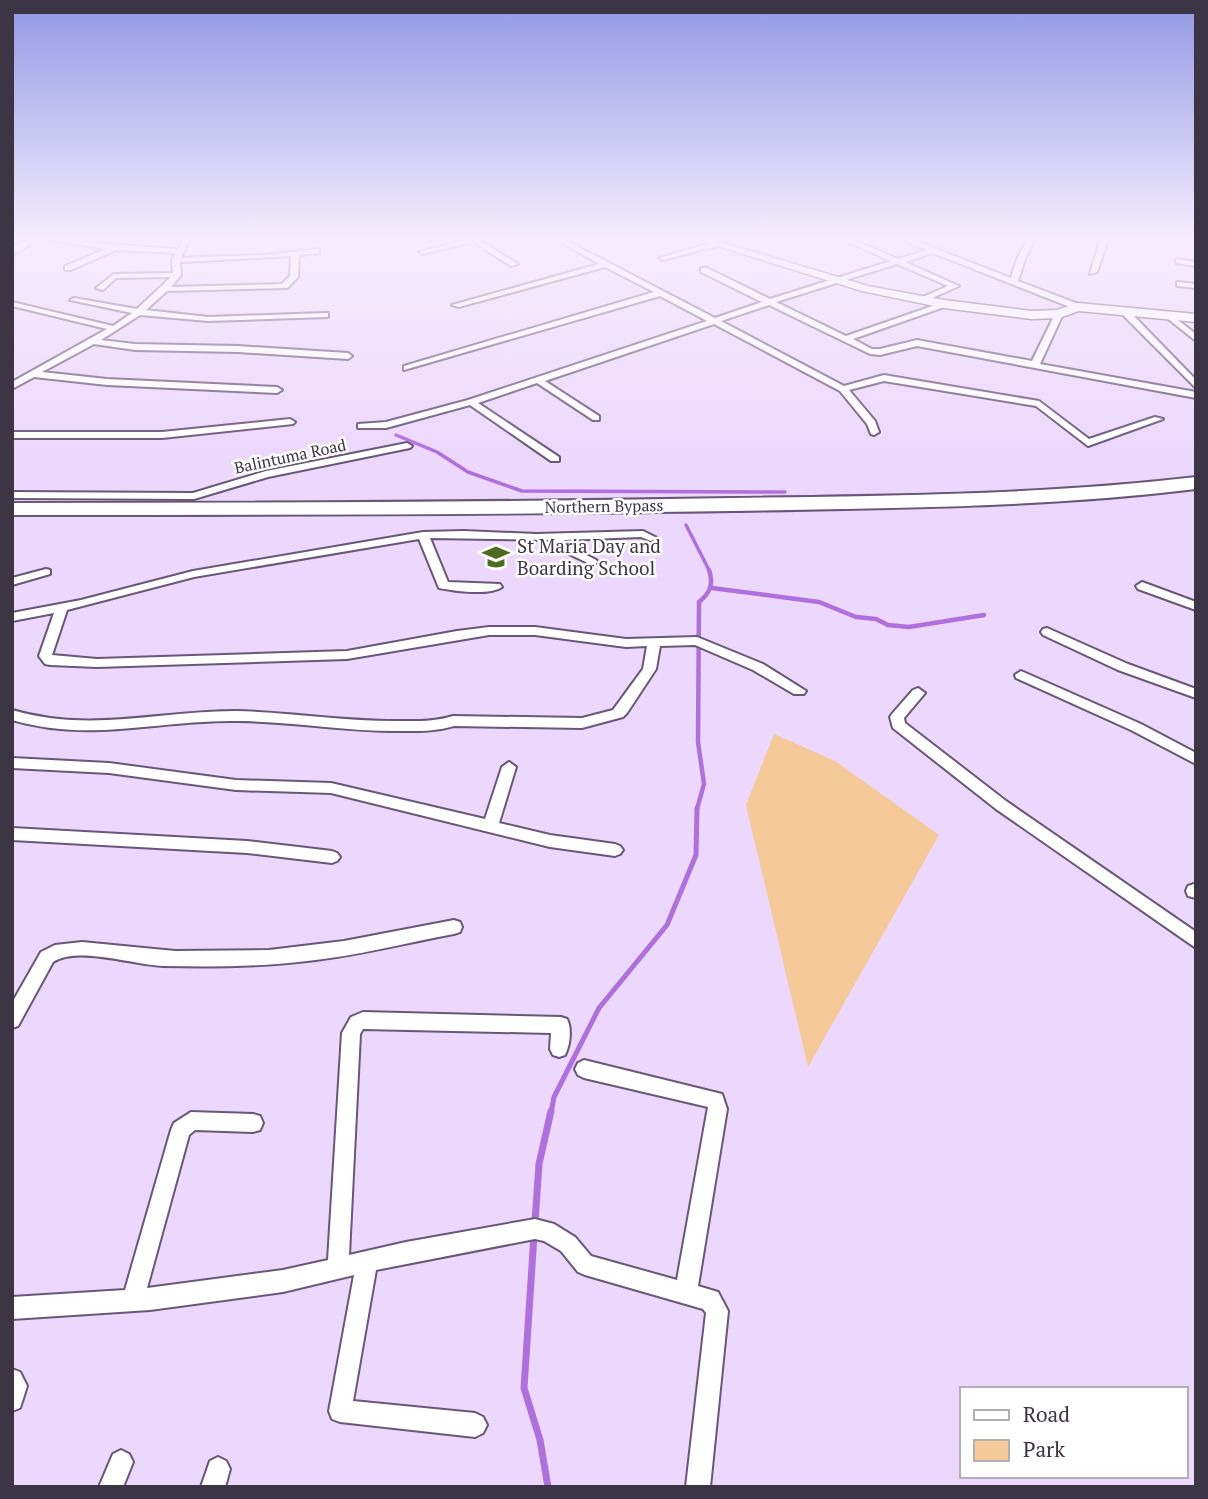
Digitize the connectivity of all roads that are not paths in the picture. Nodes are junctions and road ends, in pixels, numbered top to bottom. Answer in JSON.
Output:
{"nodes":[{"id":1,"x":37,"y":310,"type":"edge"},
{"id":2,"x":128,"y":310,"type":"edge"},
{"id":3,"x":141,"y":310,"type":"edge"},
{"id":4,"x":603,"y":310,"type":"edge"},
{"id":5,"x":693,"y":310,"type":"edge"},
{"id":6,"x":747,"y":310,"type":"edge"},
{"id":7,"x":787,"y":310,"type":"edge"},
{"id":8,"x":925,"y":310,"type":"edge"},
{"id":9,"x":990,"y":310,"type":"edge"},
{"id":10,"x":1070,"y":310,"type":"edge"},
{"id":11,"x":1123,"y":310,"type":"joint"},
{"id":12,"x":139,"y":312,"type":"junction"},
{"id":13,"x":1059,"y":314,"type":"junction"},
{"id":14,"x":325,"y":315,"type":"dead end"},
{"id":15,"x":1170,"y":316,"type":"junction"},
{"id":16,"x":1196,"y":318,"type":"edge"},
{"id":17,"x":714,"y":321,"type":"junction"},
{"id":18,"x":112,"y":328,"type":"junction"},
{"id":19,"x":846,"y":339,"type":"junction"},
{"id":20,"x":1196,"y":339,"type":"edge"},
{"id":21,"x":89,"y":341,"type":"junction"},
{"id":22,"x":348,"y":356,"type":"dead end"},
{"id":23,"x":1035,"y":364,"type":"junction"},
{"id":24,"x":407,"y":368,"type":"dead end"},
{"id":25,"x":1182,"y":371,"type":"junction"},
{"id":26,"x":1196,"y":372,"type":"edge"},
{"id":27,"x":12,"y":374,"type":"edge"},
{"id":28,"x":30,"y":375,"type":"junction"},
{"id":29,"x":538,"y":380,"type":"junction"},
{"id":30,"x":1196,"y":384,"type":"edge"},
{"id":31,"x":12,"y":386,"type":"edge"},
{"id":32,"x":843,"y":389,"type":"junction"},
{"id":33,"x":277,"y":390,"type":"dead end"},
{"id":34,"x":1196,"y":395,"type":"edge"},
{"id":35,"x":471,"y":402,"type":"junction"},
{"id":36,"x":596,"y":418,"type":"dead end"},
{"id":37,"x":1158,"y":419,"type":"dead end"},
{"id":38,"x":290,"y":422,"type":"dead end"},
{"id":39,"x":361,"y":426,"type":"dead end"},
{"id":40,"x":874,"y":432,"type":"dead end"},
{"id":41,"x":12,"y":435,"type":"edge"},
{"id":42,"x":407,"y":446,"type":"dead end"},
{"id":43,"x":555,"y":459,"type":"dead end"},
{"id":44,"x":1196,"y":483,"type":"edge"},
{"id":45,"x":12,"y":495,"type":"edge"},
{"id":46,"x":1196,"y":497,"type":"edge"},
{"id":47,"x":12,"y":509,"type":"edge"},
{"id":48,"x":12,"y":521,"type":"edge"},
{"id":49,"x":552,"y":535,"type":"junction"},
{"id":50,"x":423,"y":536,"type":"junction"},
{"id":51,"x":651,"y":538,"type":"dead end"},
{"id":52,"x":592,"y":562,"type":"dead end"},
{"id":53,"x":46,"y":572,"type":"dead end"},
{"id":54,"x":12,"y":582,"type":"edge"},
{"id":55,"x":1142,"y":586,"type":"dead end"},
{"id":56,"x":496,"y":587,"type":"dead end"},
{"id":57,"x":1196,"y":606,"type":"edge"},
{"id":58,"x":62,"y":608,"type":"junction"},
{"id":59,"x":12,"y":617,"type":"edge"},
{"id":60,"x":1047,"y":632,"type":"dead end"},
{"id":61,"x":653,"y":642,"type":"junction"},
{"id":62,"x":1021,"y":675,"type":"dead end"},
{"id":63,"x":799,"y":691,"type":"dead end"},
{"id":64,"x":918,"y":693,"type":"dead end"},
{"id":65,"x":1196,"y":694,"type":"edge"},
{"id":66,"x":12,"y":715,"type":"edge"},
{"id":67,"x":1196,"y":759,"type":"edge"},
{"id":68,"x":12,"y":763,"type":"edge"},
{"id":69,"x":509,"y":768,"type":"dead end"},
{"id":70,"x":491,"y":826,"type":"junction"},
{"id":71,"x":12,"y":834,"type":"edge"},
{"id":72,"x":615,"y":850,"type":"dead end"},
{"id":73,"x":332,"y":857,"type":"dead end"},
{"id":74,"x":454,"y":927,"type":"dead end"},
{"id":75,"x":1196,"y":941,"type":"edge"},
{"id":76,"x":12,"y":1020,"type":"edge"},
{"id":77,"x":559,"y":1049,"type":"dead end"},
{"id":78,"x":584,"y":1069,"type":"dead end"},
{"id":79,"x":253,"y":1123,"type":"dead end"},
{"id":80,"x":368,"y":1260,"type":"junction"},
{"id":81,"x":338,"y":1267,"type":"junction"},
{"id":82,"x":686,"y":1292,"type":"junction"},
{"id":83,"x":133,"y":1300,"type":"junction"},
{"id":84,"x":12,"y":1308,"type":"edge"},
{"id":85,"x":12,"y":1380,"type":"edge"},
{"id":86,"x":12,"y":1400,"type":"edge"},
{"id":87,"x":475,"y":1425,"type":"dead end"},
{"id":88,"x":121,"y":1462,"type":"dead end"},
{"id":89,"x":111,"y":1487,"type":"edge"},
{"id":90,"x":698,"y":1487,"type":"edge"}],
"edges":[{"from":1,"to":18,"type":"street"},
{"from":2,"to":12,"type":"street"},
{"from":3,"to":12,"type":"street"},
{"from":4,"to":24,"type":"street"},
{"from":5,"to":17,"type":"street"},
{"from":6,"to":17,"type":"street"},
{"from":7,"to":19,"type":"street"},
{"from":8,"to":19,"type":"street"},
{"from":9,"to":13,"type":"street"},
{"from":10,"to":13,"type":"street"},
{"from":11,"to":15,"type":"street"},
{"from":11,"to":25,"type":"street"},
{"from":12,"to":14,"type":"street"},
{"from":12,"to":18,"type":"street"},
{"from":13,"to":23,"type":"street"},
{"from":15,"to":16,"type":"street"},
{"from":15,"to":20,"type":"street"},
{"from":17,"to":29,"type":"street"},
{"from":17,"to":32,"type":"street"},
{"from":18,"to":21,"type":"street"},
{"from":19,"to":23,"type":"street"},
{"from":21,"to":22,"type":"street"},
{"from":21,"to":28,"type":"street"},
{"from":23,"to":34,"type":"street"},
{"from":25,"to":26,"type":"street"},
{"from":25,"to":30,"type":"street"},
{"from":27,"to":28,"type":"street"},
{"from":28,"to":31,"type":"street"},
{"from":28,"to":33,"type":"street"},
{"from":29,"to":35,"type":"street"},
{"from":29,"to":36,"type":"street"},
{"from":32,"to":37,"type":"street"},
{"from":32,"to":40,"type":"street"},
{"from":35,"to":39,"type":"street"},
{"from":35,"to":43,"type":"street"},
{"from":38,"to":41,"type":"street"},
{"from":42,"to":45,"type":"street","name":"Balintuma Road"},
{"from":44,"to":47,"type":"highway","name":"Northern Bypass"},
{"from":46,"to":48,"type":"highway","name":"Northern Bypass"},
{"from":49,"to":50,"type":"street"},
{"from":49,"to":51,"type":"street"},
{"from":49,"to":52,"type":"street"},
{"from":50,"to":56,"type":"street"},
{"from":50,"to":58,"type":"street"},
{"from":53,"to":54,"type":"street"},
{"from":55,"to":57,"type":"street"},
{"from":58,"to":59,"type":"street"},
{"from":58,"to":61,"type":"street"},
{"from":60,"to":65,"type":"street"},
{"from":61,"to":63,"type":"street"},
{"from":61,"to":66,"type":"street"},
{"from":62,"to":67,"type":"street"},
{"from":64,"to":75,"type":"street"},
{"from":68,"to":70,"type":"street"},
{"from":69,"to":70,"type":"street"},
{"from":70,"to":72,"type":"street"},
{"from":71,"to":73,"type":"street"},
{"from":74,"to":76,"type":"street"},
{"from":77,"to":81,"type":"street"},
{"from":78,"to":82,"type":"street"},
{"from":79,"to":83,"type":"street"},
{"from":80,"to":81,"type":"street"},
{"from":80,"to":82,"type":"street"},
{"from":80,"to":87,"type":"street"},
{"from":81,"to":83,"type":"street"},
{"from":82,"to":90,"type":"street"},
{"from":83,"to":84,"type":"street"},
{"from":85,"to":86,"type":"street"},
{"from":88,"to":89,"type":"street"}]}
